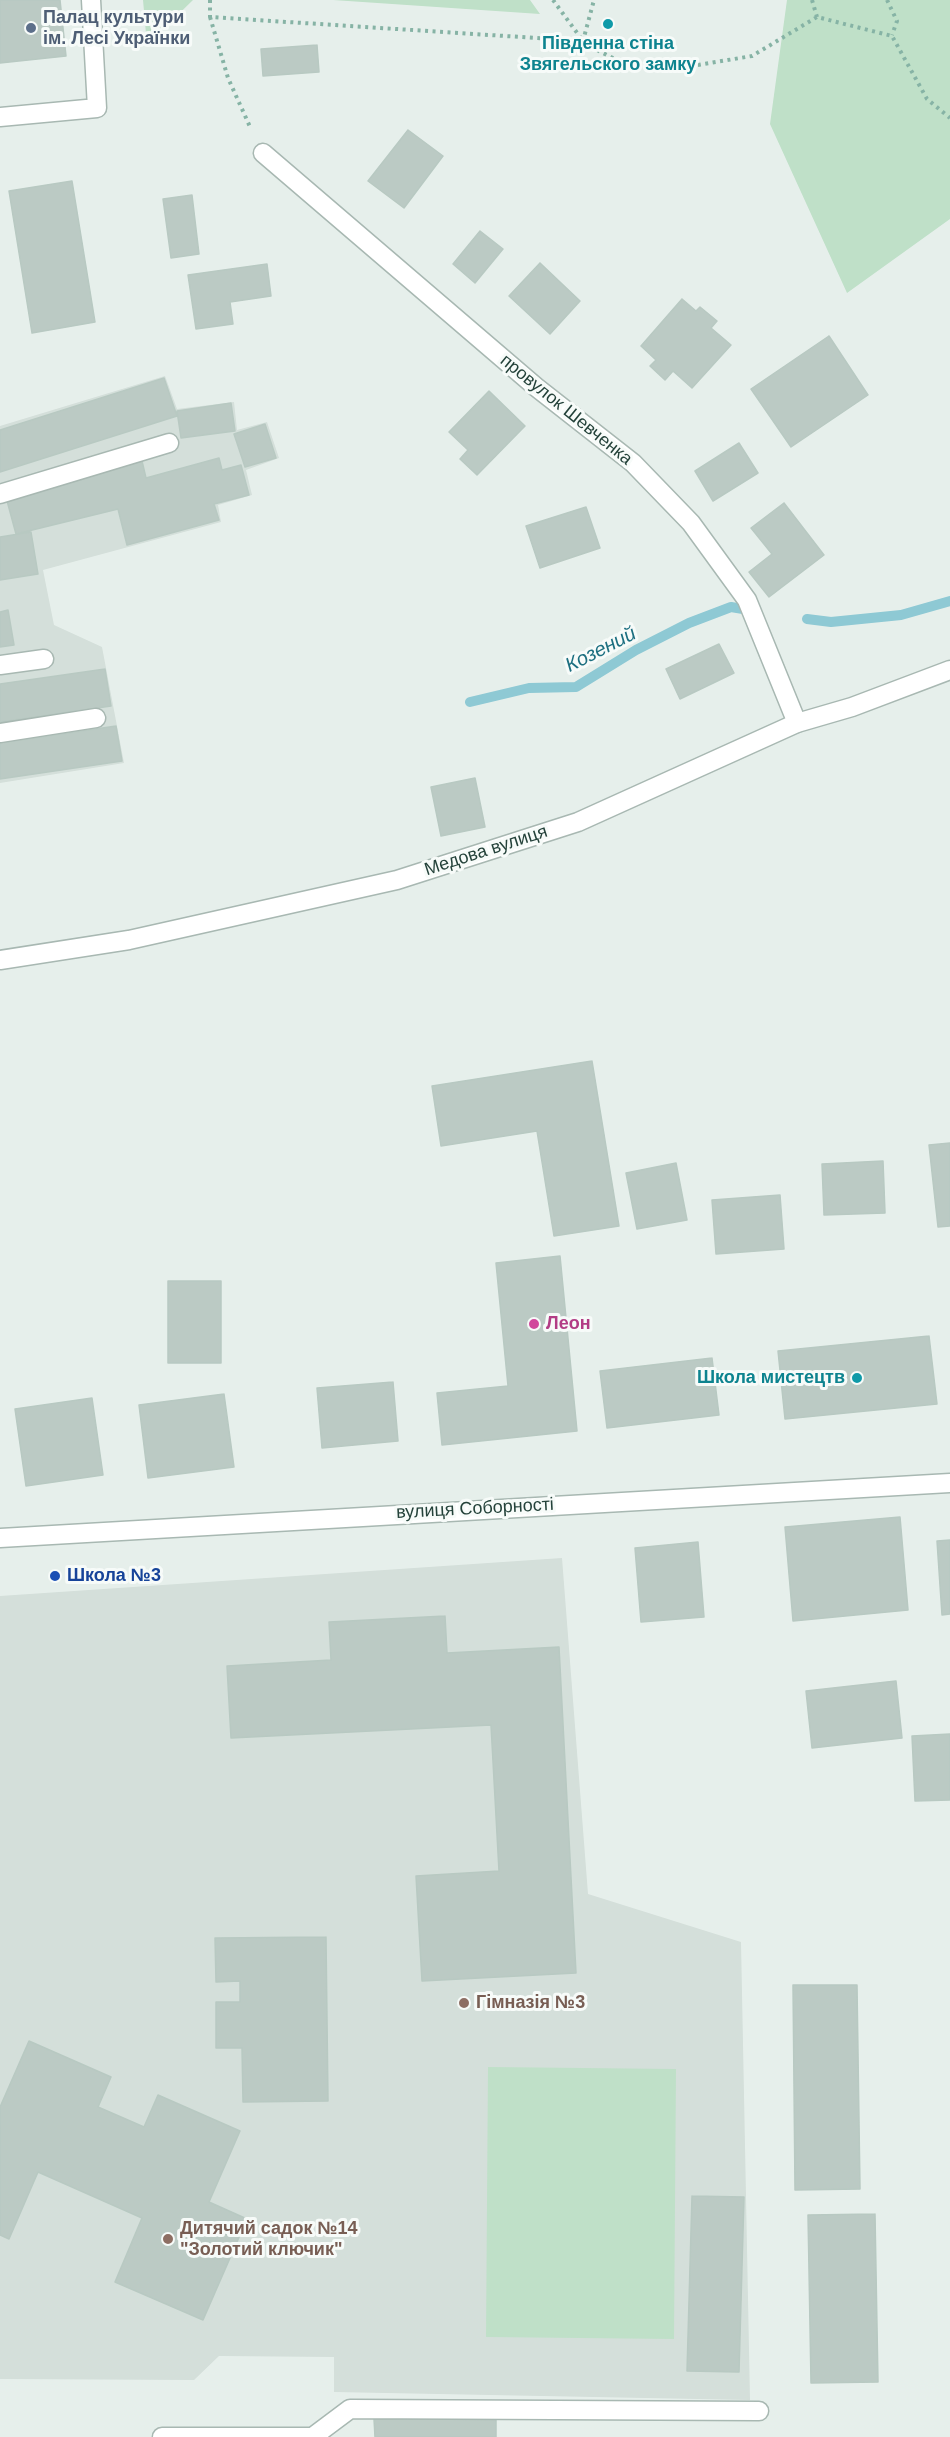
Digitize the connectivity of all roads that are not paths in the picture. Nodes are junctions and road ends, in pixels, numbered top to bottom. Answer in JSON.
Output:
{"nodes":[{"id":1,"x":91,"y":0,"type":"edge"},
{"id":2,"x":0,"y":117,"type":"edge"},
{"id":3,"x":263,"y":153,"type":"road end"},
{"id":4,"x":169,"y":443,"type":"dead end"},
{"id":5,"x":0,"y":494,"type":"edge"},
{"id":6,"x":44,"y":659,"type":"dead end"},
{"id":7,"x":0,"y":664,"type":"edge"},
{"id":8,"x":950,"y":670,"type":"edge"},
{"id":9,"x":96,"y":718,"type":"dead end"},
{"id":10,"x":797,"y":723,"type":"junction"},
{"id":11,"x":0,"y":733,"type":"edge"},
{"id":12,"x":0,"y":960,"type":"edge"},
{"id":13,"x":950,"y":1483,"type":"edge"},
{"id":14,"x":0,"y":1538,"type":"edge"},
{"id":15,"x":759,"y":2411,"type":"dead end"},
{"id":16,"x":314,"y":2436,"type":"edge"},
{"id":17,"x":162,"y":2437,"type":"edge"}],
"edges":[{"from":1,"to":2,"type":"street"},
{"from":3,"to":10,"type":"street","name":"провулок Шевченка"},
{"from":4,"to":5,"type":"street"},
{"from":6,"to":7,"type":"street"},
{"from":8,"to":10,"type":"street","name":"Медова вулиця"},
{"from":9,"to":11,"type":"street"},
{"from":10,"to":12,"type":"street","name":"Медова вулиця"},
{"from":13,"to":14,"type":"street","name":"вулиця Соборності"},
{"from":15,"to":16,"type":"street"},
{"from":16,"to":17,"type":"street"}]}
